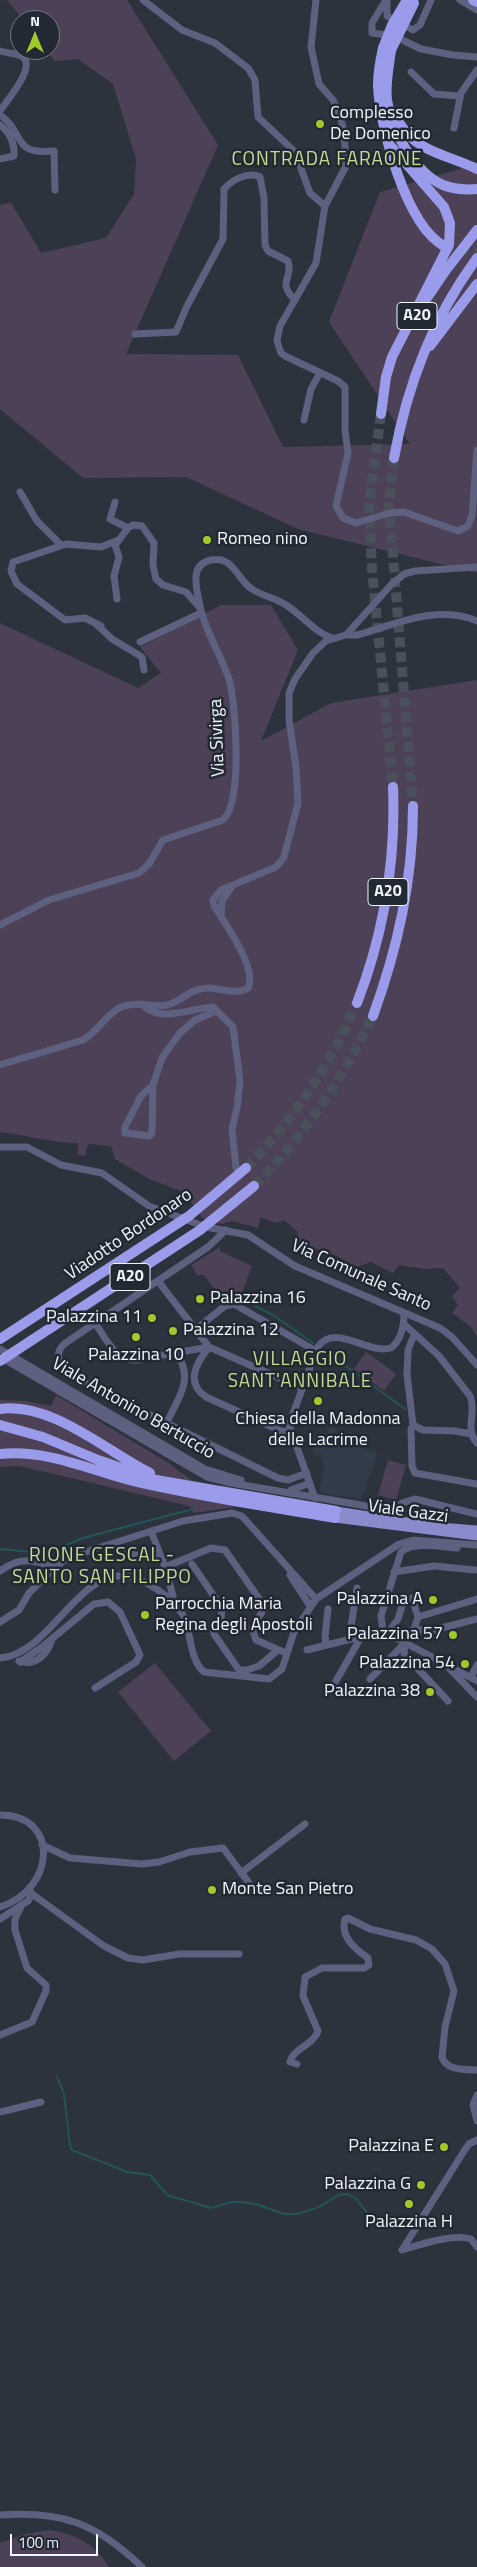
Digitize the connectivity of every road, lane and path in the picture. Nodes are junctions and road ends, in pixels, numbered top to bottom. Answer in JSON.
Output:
{"nodes":[{"id":1,"x":143,"y":0,"type":"edge"},
{"id":2,"x":316,"y":0,"type":"edge"},
{"id":3,"x":386,"y":0,"type":"edge"},
{"id":4,"x":431,"y":0,"type":"edge"},
{"id":5,"x":460,"y":0,"type":"edge"},
{"id":6,"x":473,"y":0,"type":"edge"},
{"id":7,"x":412,"y":1,"type":"edge"},
{"id":8,"x":477,"y":2,"type":"edge"},
{"id":9,"x":477,"y":10,"type":"edge"},
{"id":10,"x":387,"y":49,"type":"junction"},
{"id":11,"x":2,"y":54,"type":"edge"},
{"id":12,"x":477,"y":56,"type":"edge"},
{"id":13,"x":477,"y":70,"type":"edge"},
{"id":14,"x":388,"y":71,"type":"junction"},
{"id":15,"x":411,"y":72,"type":"dead end"},
{"id":16,"x":460,"y":96,"type":"junction"},
{"id":17,"x":0,"y":111,"type":"edge"},
{"id":18,"x":0,"y":115,"type":"edge"},
{"id":19,"x":0,"y":125,"type":"edge"},
{"id":20,"x":454,"y":128,"type":"dead end"},
{"id":21,"x":390,"y":144,"type":"junction"},
{"id":22,"x":0,"y":159,"type":"edge"},
{"id":23,"x":477,"y":169,"type":"edge"},
{"id":24,"x":477,"y":189,"type":"edge"},
{"id":25,"x":55,"y":190,"type":"dead end"},
{"id":26,"x":325,"y":206,"type":"junction"},
{"id":27,"x":477,"y":230,"type":"edge"},
{"id":28,"x":444,"y":246,"type":"tunnel mouth"},
{"id":29,"x":477,"y":258,"type":"edge"},
{"id":30,"x":477,"y":284,"type":"edge"},
{"id":31,"x":295,"y":300,"type":"junction"},
{"id":32,"x":135,"y":334,"type":"dead end"},
{"id":33,"x":421,"y":357,"type":"junction"},
{"id":34,"x":320,"y":373,"type":"junction"},
{"id":35,"x":304,"y":420,"type":"dead end"},
{"id":36,"x":477,"y":450,"type":"edge"},
{"id":37,"x":394,"y":458,"type":"tunnel mouth"},
{"id":38,"x":20,"y":492,"type":"dead end"},
{"id":39,"x":115,"y":502,"type":"dead end"},
{"id":40,"x":128,"y":528,"type":"junction"},
{"id":41,"x":119,"y":540,"type":"junction"},
{"id":42,"x":61,"y":545,"type":"junction"},
{"id":43,"x":477,"y":567,"type":"edge"},
{"id":44,"x":117,"y":599,"type":"dead end"},
{"id":45,"x":200,"y":610,"type":"junction"},
{"id":46,"x":92,"y":620,"type":"junction"},
{"id":47,"x":477,"y":621,"type":"edge"},
{"id":48,"x":101,"y":626,"type":"dead end"},
{"id":49,"x":346,"y":635,"type":"junction"},
{"id":50,"x":332,"y":638,"type":"junction"},
{"id":51,"x":140,"y":642,"type":"dead end"},
{"id":52,"x":144,"y":670,"type":"dead end"},
{"id":53,"x":393,"y":787,"type":"tunnel mouth"},
{"id":54,"x":413,"y":806,"type":"tunnel mouth"},
{"id":55,"x":0,"y":925,"type":"edge"},
{"id":56,"x":359,"y":999,"type":"tunnel mouth"},
{"id":57,"x":142,"y":1004,"type":"junction"},
{"id":58,"x":216,"y":1011,"type":"junction"},
{"id":59,"x":372,"y":1016,"type":"tunnel mouth"},
{"id":60,"x":0,"y":1065,"type":"edge"},
{"id":61,"x":153,"y":1084,"type":"junction"},
{"id":62,"x":0,"y":1147,"type":"edge"},
{"id":63,"x":241,"y":1168,"type":"joint"},
{"id":64,"x":254,"y":1186,"type":"tunnel mouth"},
{"id":65,"x":226,"y":1230,"type":"junction"},
{"id":66,"x":158,"y":1281,"type":"junction"},
{"id":67,"x":404,"y":1313,"type":"junction"},
{"id":68,"x":95,"y":1323,"type":"junction"},
{"id":69,"x":404,"y":1324,"type":"junction"},
{"id":70,"x":196,"y":1329,"type":"junction"},
{"id":71,"x":414,"y":1335,"type":"junction"},
{"id":72,"x":0,"y":1339,"type":"edge"},
{"id":73,"x":209,"y":1347,"type":"junction"},
{"id":74,"x":316,"y":1351,"type":"junction"},
{"id":75,"x":0,"y":1352,"type":"edge"},
{"id":76,"x":174,"y":1352,"type":"junction"},
{"id":77,"x":0,"y":1361,"type":"edge"},
{"id":78,"x":477,"y":1365,"type":"edge"},
{"id":79,"x":302,"y":1388,"type":"junction"},
{"id":80,"x":0,"y":1409,"type":"edge"},
{"id":81,"x":166,"y":1424,"type":"junction"},
{"id":82,"x":0,"y":1425,"type":"edge"},
{"id":83,"x":413,"y":1425,"type":"junction"},
{"id":84,"x":0,"y":1430,"type":"edge"},
{"id":85,"x":292,"y":1433,"type":"junction"},
{"id":86,"x":471,"y":1434,"type":"junction"},
{"id":87,"x":477,"y":1444,"type":"edge"},
{"id":88,"x":0,"y":1454,"type":"edge"},
{"id":89,"x":307,"y":1473,"type":"junction"},
{"id":90,"x":310,"y":1483,"type":"junction"},
{"id":91,"x":477,"y":1484,"type":"edge"},
{"id":92,"x":189,"y":1485,"type":"junction"},
{"id":93,"x":159,"y":1487,"type":"junction"},
{"id":94,"x":291,"y":1490,"type":"junction"},
{"id":95,"x":314,"y":1496,"type":"junction"},
{"id":96,"x":336,"y":1510,"type":"junction"},
{"id":97,"x":477,"y":1514,"type":"edge"},
{"id":98,"x":395,"y":1516,"type":"junction"},
{"id":99,"x":477,"y":1530,"type":"edge"},
{"id":100,"x":150,"y":1531,"type":"junction"},
{"id":101,"x":477,"y":1536,"type":"edge"},
{"id":102,"x":477,"y":1545,"type":"edge"},
{"id":103,"x":477,"y":1549,"type":"edge"},
{"id":104,"x":123,"y":1553,"type":"dead end"},
{"id":105,"x":162,"y":1559,"type":"junction"},
{"id":106,"x":192,"y":1564,"type":"dead end"},
{"id":107,"x":285,"y":1566,"type":"junction"},
{"id":108,"x":55,"y":1567,"type":"junction"},
{"id":109,"x":165,"y":1567,"type":"junction"},
{"id":110,"x":475,"y":1570,"type":"dead end"},
{"id":111,"x":0,"y":1571,"type":"edge"},
{"id":112,"x":394,"y":1572,"type":"junction"},
{"id":113,"x":357,"y":1588,"type":"dead end"},
{"id":114,"x":412,"y":1598,"type":"dead end"},
{"id":115,"x":316,"y":1599,"type":"junction"},
{"id":116,"x":477,"y":1600,"type":"edge"},
{"id":117,"x":403,"y":1603,"type":"dead end"},
{"id":118,"x":310,"y":1606,"type":"junction"},
{"id":119,"x":176,"y":1607,"type":"junction"},
{"id":120,"x":328,"y":1609,"type":"dead end"},
{"id":121,"x":418,"y":1617,"type":"junction"},
{"id":122,"x":477,"y":1619,"type":"edge"},
{"id":123,"x":0,"y":1622,"type":"edge"},
{"id":124,"x":414,"y":1629,"type":"junction"},
{"id":125,"x":385,"y":1633,"type":"junction"},
{"id":126,"x":360,"y":1637,"type":"junction"},
{"id":127,"x":350,"y":1639,"type":"junction"},
{"id":128,"x":397,"y":1639,"type":"junction"},
{"id":129,"x":405,"y":1644,"type":"junction"},
{"id":130,"x":326,"y":1645,"type":"junction"},
{"id":131,"x":287,"y":1649,"type":"junction"},
{"id":132,"x":278,"y":1650,"type":"junction"},
{"id":133,"x":307,"y":1650,"type":"dead end"},
{"id":134,"x":9,"y":1657,"type":"junction"},
{"id":135,"x":0,"y":1658,"type":"edge"},
{"id":136,"x":446,"y":1664,"type":"junction"},
{"id":137,"x":477,"y":1665,"type":"edge"},
{"id":138,"x":370,"y":1679,"type":"dead end"},
{"id":139,"x":474,"y":1679,"type":"edge"},
{"id":140,"x":336,"y":1681,"type":"dead end"},
{"id":141,"x":95,"y":1688,"type":"dead end"},
{"id":142,"x":477,"y":1698,"type":"edge"},
{"id":143,"x":448,"y":1701,"type":"dead end"},
{"id":144,"x":0,"y":1816,"type":"edge"},
{"id":145,"x":305,"y":1824,"type":"dead end"},
{"id":146,"x":42,"y":1845,"type":"junction"},
{"id":147,"x":241,"y":1873,"type":"junction"},
{"id":148,"x":31,"y":1892,"type":"junction"},
{"id":149,"x":255,"y":1892,"type":"dead end"},
{"id":150,"x":22,"y":1905,"type":"junction"},
{"id":151,"x":0,"y":1907,"type":"edge"},
{"id":152,"x":0,"y":1919,"type":"edge"},
{"id":153,"x":239,"y":1954,"type":"dead end"},
{"id":154,"x":0,"y":2035,"type":"edge"},
{"id":155,"x":297,"y":2064,"type":"dead end"},
{"id":156,"x":477,"y":2070,"type":"edge"},
{"id":157,"x":477,"y":2095,"type":"edge"},
{"id":158,"x":40,"y":2102,"type":"dead end"},
{"id":159,"x":0,"y":2112,"type":"edge"},
{"id":160,"x":477,"y":2121,"type":"edge"},
{"id":161,"x":477,"y":2140,"type":"edge"},
{"id":162,"x":477,"y":2247,"type":"edge"},
{"id":163,"x":0,"y":2515,"type":"edge"},
{"id":164,"x":142,"y":2567,"type":"edge"}],
"edges":[{"from":1,"to":26,"type":"street"},
{"from":2,"to":26,"type":"street"},
{"from":3,"to":4,"type":"street"},
{"from":3,"to":12,"type":"street"},
{"from":5,"to":9,"type":"street"},
{"from":6,"to":8,"type":"highway"},
{"from":7,"to":10,"type":"highway","bridge":true},
{"from":10,"to":14,"type":"highway"},
{"from":10,"to":21,"type":"highway"},
{"from":11,"to":17,"type":"street"},
{"from":13,"to":16,"type":"street"},
{"from":14,"to":23,"type":"highway"},
{"from":14,"to":24,"type":"highway"},
{"from":15,"to":16,"type":"street"},
{"from":16,"to":20,"type":"street"},
{"from":18,"to":25,"type":"street"},
{"from":19,"to":22,"type":"street"},
{"from":21,"to":27,"type":"highway","number":"A20"},
{"from":21,"to":28,"type":"highway"},
{"from":26,"to":31,"type":"street"},
{"from":29,"to":33,"type":"highway","number":"A20"},
{"from":30,"to":33,"type":"highway"},
{"from":31,"to":32,"type":"street"},
{"from":31,"to":34,"type":"street"},
{"from":33,"to":37,"type":"highway","number":"A20"},
{"from":34,"to":35,"type":"street"},
{"from":34,"to":36,"type":"street"},
{"from":38,"to":42,"type":"street"},
{"from":39,"to":40,"type":"street"},
{"from":40,"to":41,"type":"street"},
{"from":40,"to":45,"type":"street"},
{"from":41,"to":42,"type":"street"},
{"from":41,"to":44,"type":"street"},
{"from":42,"to":46,"type":"street"},
{"from":43,"to":49,"type":"street"},
{"from":45,"to":50,"type":"street","name":"Via Sivirga"},
{"from":45,"to":51,"type":"street"},
{"from":45,"to":55,"type":"street","name":"Via Sivirga"},
{"from":46,"to":48,"type":"street"},
{"from":46,"to":52,"type":"street"},
{"from":47,"to":49,"type":"street"},
{"from":49,"to":50,"type":"street"},
{"from":50,"to":57,"type":"street"},
{"from":53,"to":56,"type":"highway","number":"A20"},
{"from":54,"to":59,"type":"highway","number":"A20"},
{"from":57,"to":58,"type":"street"},
{"from":57,"to":60,"type":"street"},
{"from":58,"to":61,"type":"street"},
{"from":58,"to":63,"type":"street"},
{"from":61,"to":61,"type":"street"},
{"from":62,"to":65,"type":"street","name":"Via Comunale Santo"},
{"from":63,"to":72,"type":"highway","name":"Viadotto Bordonaro","number":"A20","bridge":true},
{"from":64,"to":77,"type":"highway","name":"Viadotto Bordonaro","number":"A20","bridge":true},
{"from":65,"to":66,"type":"street"},
{"from":65,"to":67,"type":"street","name":"Via Comunale Santo"},
{"from":66,"to":68,"type":"street"},
{"from":66,"to":70,"type":"street"},
{"from":67,"to":69,"type":"street"},
{"from":67,"to":78,"type":"street","name":"Via Comunale Santo"},
{"from":68,"to":76,"type":"street"},
{"from":68,"to":81,"type":"street"},
{"from":69,"to":71,"type":"street"},
{"from":69,"to":74,"type":"street"},
{"from":70,"to":73,"type":"street"},
{"from":70,"to":74,"type":"street"},
{"from":71,"to":83,"type":"street"},
{"from":71,"to":86,"type":"street"},
{"from":73,"to":76,"type":"street"},
{"from":73,"to":79,"type":"street"},
{"from":73,"to":85,"type":"street"},
{"from":74,"to":79,"type":"street"},
{"from":75,"to":94,"type":"street","name":"Viale Antonino Bertuccio"},
{"from":75,"to":95,"type":"street","name":"Viale Antonino Bertuccio"},
{"from":76,"to":81,"type":"street"},
{"from":79,"to":85,"type":"street"},
{"from":80,"to":92,"type":"highway"},
{"from":81,"to":89,"type":"street"},
{"from":82,"to":92,"type":"highway"},
{"from":83,"to":86,"type":"street"},
{"from":83,"to":91,"type":"street"},
{"from":84,"to":93,"type":"highway"},
{"from":85,"to":89,"type":"street"},
{"from":86,"to":87,"type":"street"},
{"from":88,"to":93,"type":"highway"},
{"from":89,"to":90,"type":"street"},
{"from":90,"to":94,"type":"street"},
{"from":90,"to":95,"type":"street"},
{"from":92,"to":96,"type":"highway"},
{"from":93,"to":96,"type":"highway"},
{"from":94,"to":95,"type":"street","name":"Viale Antonino Bertuccio"},
{"from":95,"to":96,"type":"street"},
{"from":96,"to":98,"type":"main road","name":"Viale Gazzi"},
{"from":96,"to":101,"type":"main road","name":"Viale Gazzi"},
{"from":97,"to":98,"type":"street"},
{"from":98,"to":99,"type":"main road","name":"Viale Gazzi"},
{"from":100,"to":105,"type":"street"},
{"from":100,"to":107,"type":"street"},
{"from":100,"to":108,"type":"street"},
{"from":102,"to":115,"type":"street"},
{"from":103,"to":112,"type":"street"},
{"from":104,"to":105,"type":"street"},
{"from":105,"to":109,"type":"street"},
{"from":106,"to":132,"type":"street"},
{"from":107,"to":115,"type":"street"},
{"from":107,"to":118,"type":"street"},
{"from":108,"to":111,"type":"street"},
{"from":108,"to":123,"type":"street"},
{"from":109,"to":119,"type":"street"},
{"from":109,"to":132,"type":"street"},
{"from":110,"to":112,"type":"street"},
{"from":112,"to":125,"type":"street"},
{"from":113,"to":127,"type":"street"},
{"from":114,"to":121,"type":"street"},
{"from":115,"to":118,"type":"street"},
{"from":116,"to":121,"type":"street"},
{"from":117,"to":125,"type":"street"},
{"from":118,"to":131,"type":"street"},
{"from":119,"to":131,"type":"street"},
{"from":119,"to":134,"type":"street"},
{"from":120,"to":130,"type":"street"},
{"from":121,"to":124,"type":"street"},
{"from":122,"to":124,"type":"street"},
{"from":124,"to":128,"type":"street"},
{"from":125,"to":126,"type":"street"},
{"from":125,"to":128,"type":"street"},
{"from":126,"to":127,"type":"street"},
{"from":126,"to":140,"type":"street"},
{"from":127,"to":130,"type":"street"},
{"from":128,"to":129,"type":"street"},
{"from":129,"to":136,"type":"street"},
{"from":129,"to":138,"type":"street"},
{"from":129,"to":143,"type":"street"},
{"from":130,"to":133,"type":"street"},
{"from":131,"to":132,"type":"street"},
{"from":134,"to":135,"type":"street"},
{"from":134,"to":141,"type":"street"},
{"from":136,"to":139,"type":"street"},
{"from":136,"to":142,"type":"street"},
{"from":137,"to":139,"type":"street"},
{"from":144,"to":146,"type":"street"},
{"from":145,"to":147,"type":"street"},
{"from":146,"to":147,"type":"street"},
{"from":146,"to":148,"type":"street"},
{"from":147,"to":149,"type":"street"},
{"from":148,"to":150,"type":"street"},
{"from":148,"to":151,"type":"street"},
{"from":148,"to":153,"type":"street"},
{"from":150,"to":152,"type":"street"},
{"from":150,"to":154,"type":"street"},
{"from":155,"to":156,"type":"street"},
{"from":157,"to":160,"type":"street"},
{"from":158,"to":159,"type":"street"},
{"from":161,"to":162,"type":"street"},
{"from":163,"to":164,"type":"street"}]}
